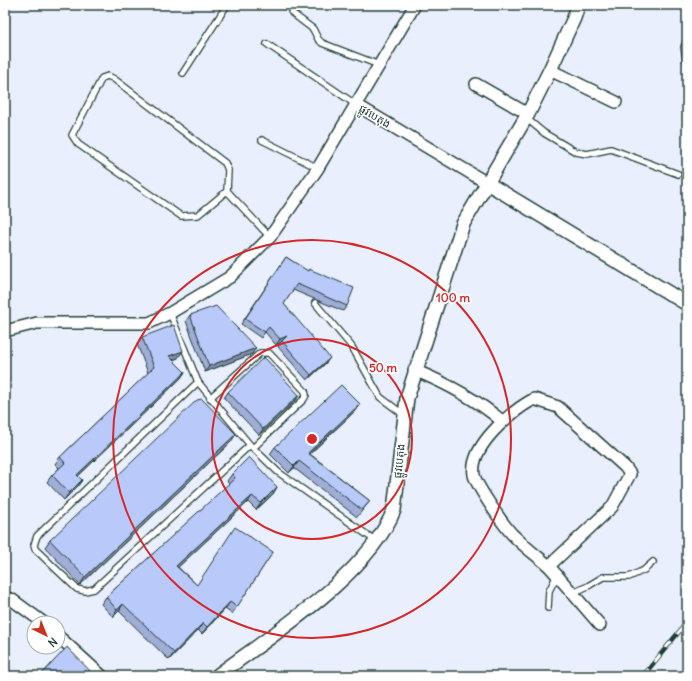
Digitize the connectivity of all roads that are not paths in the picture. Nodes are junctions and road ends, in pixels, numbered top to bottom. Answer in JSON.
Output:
{"nodes":[{"id":1,"x":227,"y":5,"type":"edge"},
{"id":2,"x":415,"y":5,"type":"edge"},
{"id":3,"x":578,"y":5,"type":"edge"},
{"id":4,"x":292,"y":14,"type":"dead end"},
{"id":5,"x":687,"y":40,"type":"edge"},
{"id":6,"x":267,"y":44,"type":"dead end"},
{"id":7,"x":687,"y":63,"type":"edge"},
{"id":8,"x":379,"y":65,"type":"junction"},
{"id":9,"x":550,"y":70,"type":"junction"},
{"id":10,"x":183,"y":73,"type":"dead end"},
{"id":11,"x":687,"y":81,"type":"edge"},
{"id":12,"x":476,"y":84,"type":"dead end"},
{"id":13,"x":687,"y":90,"type":"edge"},
{"id":14,"x":616,"y":102,"type":"dead end"},
{"id":15,"x":355,"y":104,"type":"junction"},
{"id":16,"x":527,"y":116,"type":"junction"},
{"id":17,"x":262,"y":140,"type":"dead end"},
{"id":18,"x":318,"y":168,"type":"junction"},
{"id":19,"x":678,"y":174,"type":"dead end"},
{"id":20,"x":487,"y":183,"type":"junction"},
{"id":21,"x":227,"y":191,"type":"junction"},
{"id":22,"x":270,"y":237,"type":"junction"},
{"id":23,"x":315,"y":302,"type":"edge"},
{"id":24,"x":687,"y":304,"type":"edge"},
{"id":25,"x":170,"y":313,"type":"junction"},
{"id":26,"x":5,"y":331,"type":"edge"},
{"id":27,"x":414,"y":370,"type":"junction"},
{"id":28,"x":198,"y":382,"type":"junction"},
{"id":29,"x":210,"y":398,"type":"junction"},
{"id":30,"x":404,"y":415,"type":"junction"},
{"id":31,"x":502,"y":421,"type":"junction"},
{"id":32,"x":251,"y":446,"type":"junction"},
{"id":33,"x":377,"y":541,"type":"junction"},
{"id":34,"x":653,"y":562,"type":"dead end"},
{"id":35,"x":549,"y":566,"type":"junction"},
{"id":36,"x":557,"y":575,"type":"junction"},
{"id":37,"x":573,"y":593,"type":"junction"},
{"id":38,"x":11,"y":599,"type":"dead end"},
{"id":39,"x":548,"y":608,"type":"dead end"},
{"id":40,"x":33,"y":615,"type":"edge"},
{"id":41,"x":600,"y":625,"type":"dead end"},
{"id":42,"x":66,"y":643,"type":"edge"},
{"id":43,"x":102,"y":676,"type":"edge"},
{"id":44,"x":217,"y":676,"type":"edge"}],
"edges":[{"from":1,"to":10,"type":"lane"},
{"from":2,"to":8,"type":"street"},
{"from":3,"to":9,"type":"street","name":"ផ្លូវបេតុង"},
{"from":4,"to":8,"type":"lane"},
{"from":5,"to":7,"type":"lane"},
{"from":6,"to":15,"type":"lane","name":"ផ្លូវបេតុង"},
{"from":8,"to":15,"type":"street"},
{"from":9,"to":14,"type":"street"},
{"from":9,"to":16,"type":"street","name":"ផ្លូវបេតុង"},
{"from":11,"to":13,"type":"lane"},
{"from":12,"to":16,"type":"street"},
{"from":15,"to":18,"type":"street"},
{"from":15,"to":20,"type":"street","name":"ផ្លូវបេតុង"},
{"from":16,"to":19,"type":"lane"},
{"from":16,"to":20,"type":"street","name":"ផ្លូវបេតុង"},
{"from":17,"to":18,"type":"lane"},
{"from":18,"to":22,"type":"street"},
{"from":20,"to":24,"type":"street","name":"ផ្លូវបេតុង"},
{"from":20,"to":27,"type":"street","name":"ផ្លូវបេតុង"},
{"from":21,"to":21,"type":"lane"},
{"from":21,"to":22,"type":"lane"},
{"from":22,"to":25,"type":"street"},
{"from":23,"to":30,"type":"lane"},
{"from":25,"to":26,"type":"street"},
{"from":25,"to":28,"type":"lane"},
{"from":27,"to":30,"type":"street","name":"ផ្លូវបេតុង"},
{"from":27,"to":31,"type":"street"},
{"from":28,"to":29,"type":"lane"},
{"from":28,"to":32,"type":"lane"},
{"from":29,"to":32,"type":"lane"},
{"from":29,"to":32,"type":"lane"},
{"from":30,"to":33,"type":"street","name":"ផ្លូវបេតុង"},
{"from":31,"to":35,"type":"street"},
{"from":31,"to":35,"type":"street"},
{"from":32,"to":33,"type":"lane"},
{"from":33,"to":44,"type":"street","name":"ផ្លូវបេតុង"},
{"from":34,"to":37,"type":"lane"},
{"from":35,"to":36,"type":"street"},
{"from":36,"to":37,"type":"street"},
{"from":36,"to":39,"type":"lane"},
{"from":37,"to":41,"type":"street"},
{"from":38,"to":40,"type":"street"},
{"from":42,"to":43,"type":"street"}]}
